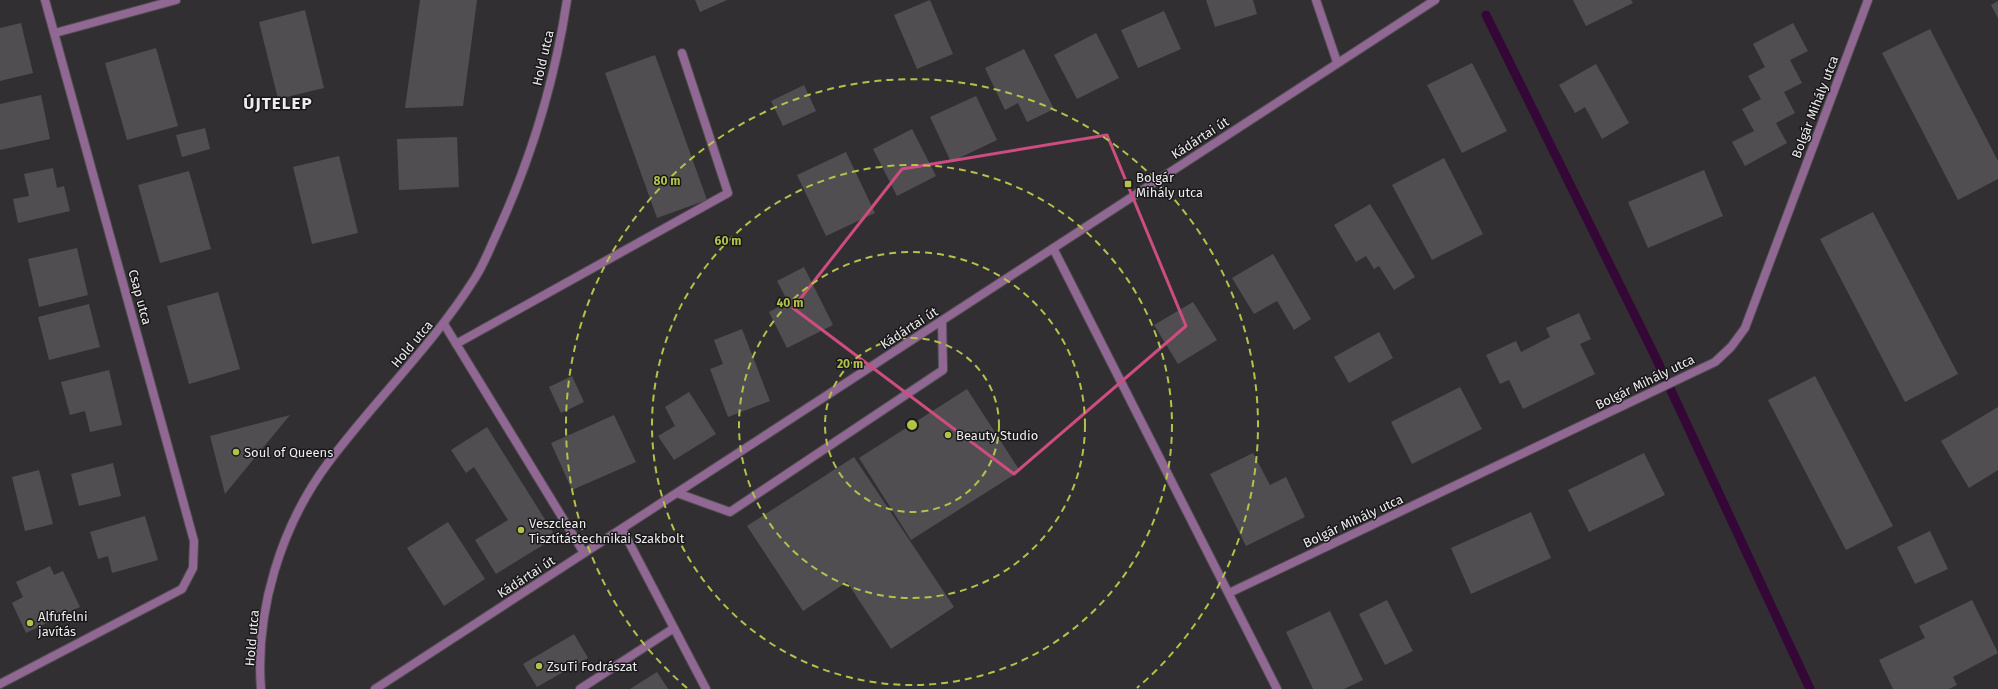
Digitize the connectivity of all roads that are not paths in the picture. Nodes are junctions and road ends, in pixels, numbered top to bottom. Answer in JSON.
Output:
{"nodes":[{"id":1,"x":45,"y":0,"type":"edge"},
{"id":2,"x":176,"y":0,"type":"edge"},
{"id":3,"x":568,"y":0,"type":"edge"},
{"id":4,"x":1316,"y":0,"type":"edge"},
{"id":5,"x":1435,"y":0,"type":"edge"},
{"id":6,"x":1868,"y":0,"type":"edge"},
{"id":7,"x":55,"y":33,"type":"junction"},
{"id":8,"x":682,"y":53,"type":"dead end"},
{"id":9,"x":1337,"y":62,"type":"junction"},
{"id":10,"x":1053,"y":248,"type":"junction"},
{"id":11,"x":942,"y":321,"type":"junction"},
{"id":12,"x":444,"y":324,"type":"junction"},
{"id":13,"x":456,"y":344,"type":"junction"},
{"id":14,"x":677,"y":493,"type":"junction"},
{"id":15,"x":622,"y":529,"type":"junction"},
{"id":16,"x":584,"y":554,"type":"junction"},
{"id":17,"x":1229,"y":593,"type":"junction"},
{"id":18,"x":674,"y":628,"type":"junction"},
{"id":19,"x":0,"y":684,"type":"edge"},
{"id":20,"x":261,"y":689,"type":"edge"},
{"id":21,"x":375,"y":689,"type":"edge"},
{"id":22,"x":580,"y":689,"type":"edge"},
{"id":23,"x":706,"y":689,"type":"edge"},
{"id":24,"x":1277,"y":689,"type":"edge"}],
"edges":[{"from":1,"to":7,"type":"street","name":"Csap utca"},
{"from":2,"to":7,"type":"street"},
{"from":3,"to":12,"type":"street","name":"Hold utca"},
{"from":4,"to":9,"type":"street"},
{"from":5,"to":9,"type":"street","name":"Kádártai út"},
{"from":6,"to":17,"type":"street","name":"Bolgár Mihály utca"},
{"from":7,"to":19,"type":"street","name":"Csap utca"},
{"from":8,"to":13,"type":"street"},
{"from":9,"to":10,"type":"street","name":"Kádártai út"},
{"from":10,"to":11,"type":"street","name":"Kádártai út"},
{"from":10,"to":17,"type":"street"},
{"from":11,"to":14,"type":"street","name":"Kádártai út"},
{"from":11,"to":14,"type":"street"},
{"from":12,"to":13,"type":"street"},
{"from":12,"to":20,"type":"street","name":"Hold utca"},
{"from":13,"to":16,"type":"street"},
{"from":14,"to":15,"type":"street","name":"Kádártai út"},
{"from":15,"to":16,"type":"street","name":"Kádártai út"},
{"from":15,"to":18,"type":"street"},
{"from":16,"to":21,"type":"street","name":"Kádártai út"},
{"from":17,"to":24,"type":"street"},
{"from":18,"to":22,"type":"street"},
{"from":18,"to":23,"type":"street"}]}
